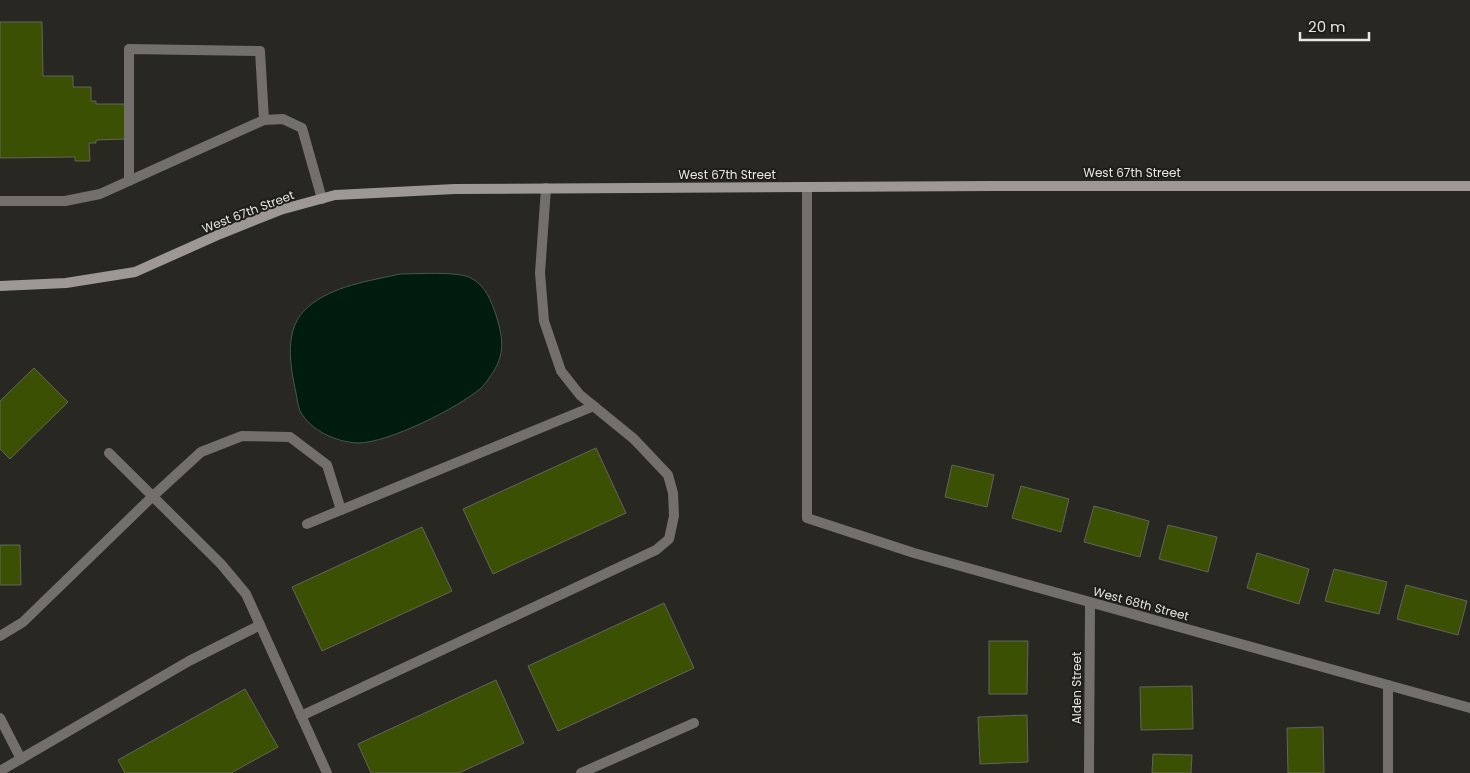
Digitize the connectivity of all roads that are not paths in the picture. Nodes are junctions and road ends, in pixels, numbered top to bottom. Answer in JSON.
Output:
{"nodes":[{"id":1,"x":264,"y":120,"type":"junction"},
{"id":2,"x":129,"y":181,"type":"junction"},
{"id":3,"x":1470,"y":186,"type":"edge"},
{"id":4,"x":807,"y":187,"type":"junction"},
{"id":5,"x":546,"y":188,"type":"junction"},
{"id":6,"x":322,"y":199,"type":"junction"},
{"id":7,"x":0,"y":201,"type":"edge"},
{"id":8,"x":0,"y":286,"type":"edge"},
{"id":9,"x":594,"y":406,"type":"junction"},
{"id":10,"x":109,"y":453,"type":"dead end"},
{"id":11,"x":153,"y":496,"type":"junction"},
{"id":12,"x":341,"y":510,"type":"junction"},
{"id":13,"x":307,"y":524,"type":"dead end"},
{"id":14,"x":1090,"y":603,"type":"junction"},
{"id":15,"x":260,"y":625,"type":"junction"},
{"id":16,"x":0,"y":636,"type":"edge"},
{"id":17,"x":1388,"y":685,"type":"junction"},
{"id":18,"x":1470,"y":708,"type":"edge"},
{"id":19,"x":301,"y":716,"type":"junction"},
{"id":20,"x":0,"y":718,"type":"edge"},
{"id":21,"x":694,"y":723,"type":"dead end"},
{"id":22,"x":21,"y":759,"type":"junction"},
{"id":23,"x":0,"y":771,"type":"edge"},
{"id":24,"x":327,"y":773,"type":"edge"},
{"id":25,"x":581,"y":773,"type":"edge"},
{"id":26,"x":1089,"y":773,"type":"edge"},
{"id":27,"x":1388,"y":773,"type":"edge"}],
"edges":[{"from":1,"to":2,"type":"street"},
{"from":1,"to":2,"type":"street"},
{"from":1,"to":6,"type":"street"},
{"from":2,"to":7,"type":"street"},
{"from":3,"to":4,"type":"street","name":"West 67th Street"},
{"from":4,"to":5,"type":"street","name":"West 67th Street"},
{"from":4,"to":14,"type":"street","name":"West 68th Street"},
{"from":5,"to":6,"type":"street","name":"West 67th Street"},
{"from":5,"to":9,"type":"street"},
{"from":6,"to":8,"type":"street","name":"West 67th Street"},
{"from":9,"to":12,"type":"street"},
{"from":9,"to":19,"type":"street"},
{"from":10,"to":11,"type":"street"},
{"from":11,"to":12,"type":"street"},
{"from":11,"to":15,"type":"street"},
{"from":11,"to":16,"type":"street"},
{"from":12,"to":13,"type":"street"},
{"from":14,"to":17,"type":"street","name":"West 68th Street"},
{"from":14,"to":26,"type":"street","name":"Alden Street"},
{"from":15,"to":19,"type":"street"},
{"from":15,"to":22,"type":"street"},
{"from":17,"to":18,"type":"street","name":"West 68th Street"},
{"from":17,"to":27,"type":"street"},
{"from":19,"to":24,"type":"street"},
{"from":20,"to":22,"type":"street"},
{"from":21,"to":25,"type":"street"},
{"from":22,"to":23,"type":"street"}]}
